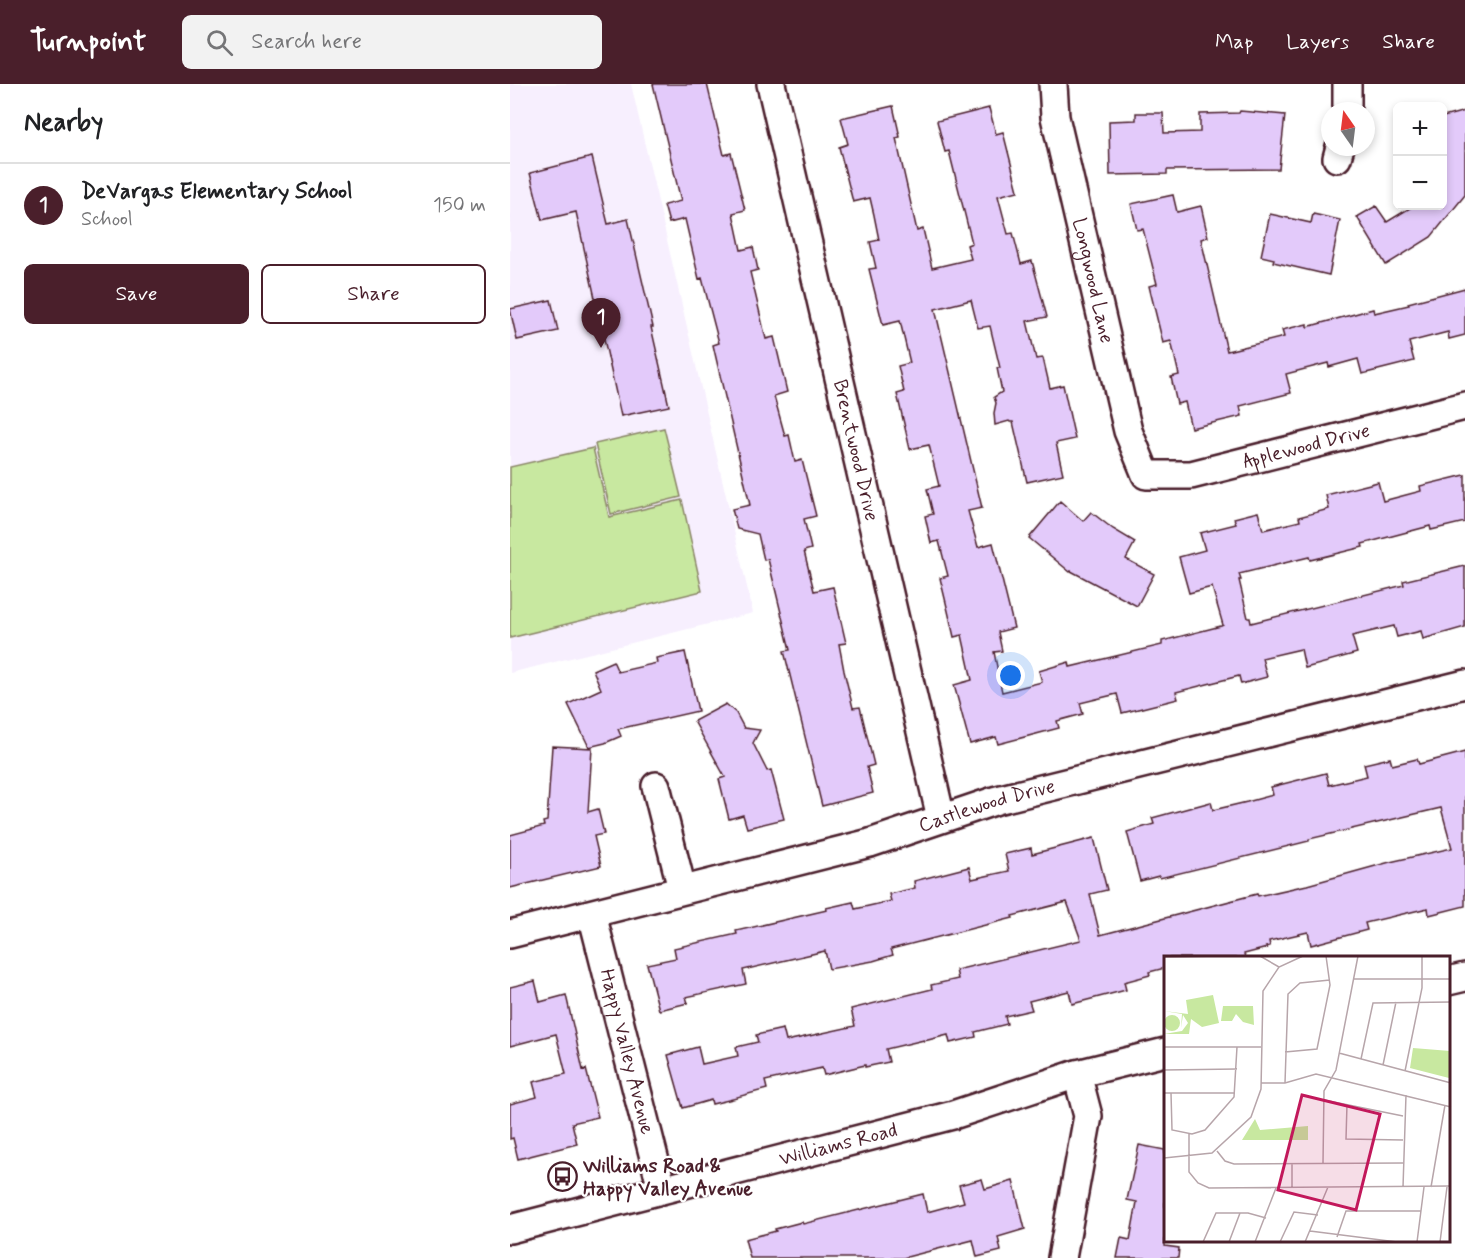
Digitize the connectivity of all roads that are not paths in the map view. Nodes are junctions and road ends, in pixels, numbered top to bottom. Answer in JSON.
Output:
{"nodes":[{"id":1,"x":771,"y":84,"type":"edge"},
{"id":2,"x":1053,"y":84,"type":"edge"},
{"id":3,"x":1347,"y":84,"type":"edge"},
{"id":4,"x":1347,"y":102,"type":"edge"},
{"id":5,"x":1465,"y":406,"type":"edge"},
{"id":6,"x":1146,"y":475,"type":"joint"},
{"id":7,"x":1465,"y":684,"type":"edge"},
{"id":8,"x":656,"y":786,"type":"dead end"},
{"id":9,"x":941,"y":818,"type":"junction"},
{"id":10,"x":682,"y":890,"type":"junction"},
{"id":11,"x":592,"y":914,"type":"junction"},
{"id":12,"x":510,"y":934,"type":"edge"},
{"id":13,"x":1465,"y":977,"type":"edge"},
{"id":14,"x":1450,"y":981,"type":"edge"},
{"id":15,"x":1164,"y":1052,"type":"edge"},
{"id":16,"x":1077,"y":1074,"type":"junction"},
{"id":17,"x":662,"y":1189,"type":"junction"},
{"id":18,"x":510,"y":1229,"type":"edge"},
{"id":19,"x":1062,"y":1258,"type":"edge"}],
"edges":[{"from":1,"to":9,"type":"street","name":"Brentwood Drive"},
{"from":2,"to":6,"type":"street","name":"Longwood Lane"},
{"from":3,"to":4,"type":"street"},
{"from":5,"to":6,"type":"street","name":"Applewood Drive"},
{"from":7,"to":9,"type":"street","name":"Castlewood Drive"},
{"from":8,"to":10,"type":"street"},
{"from":9,"to":10,"type":"street","name":"Castlewood Drive"},
{"from":10,"to":11,"type":"street","name":"Castlewood Drive"},
{"from":11,"to":12,"type":"street","name":"Castlewood Drive"},
{"from":11,"to":17,"type":"street","name":"Happy Valley Avenue"},
{"from":13,"to":14,"type":"street"},
{"from":15,"to":16,"type":"street","name":"Williams Road"},
{"from":16,"to":17,"type":"street","name":"Williams Road"},
{"from":16,"to":19,"type":"street"},
{"from":17,"to":18,"type":"street","name":"Williams Road"}]}
